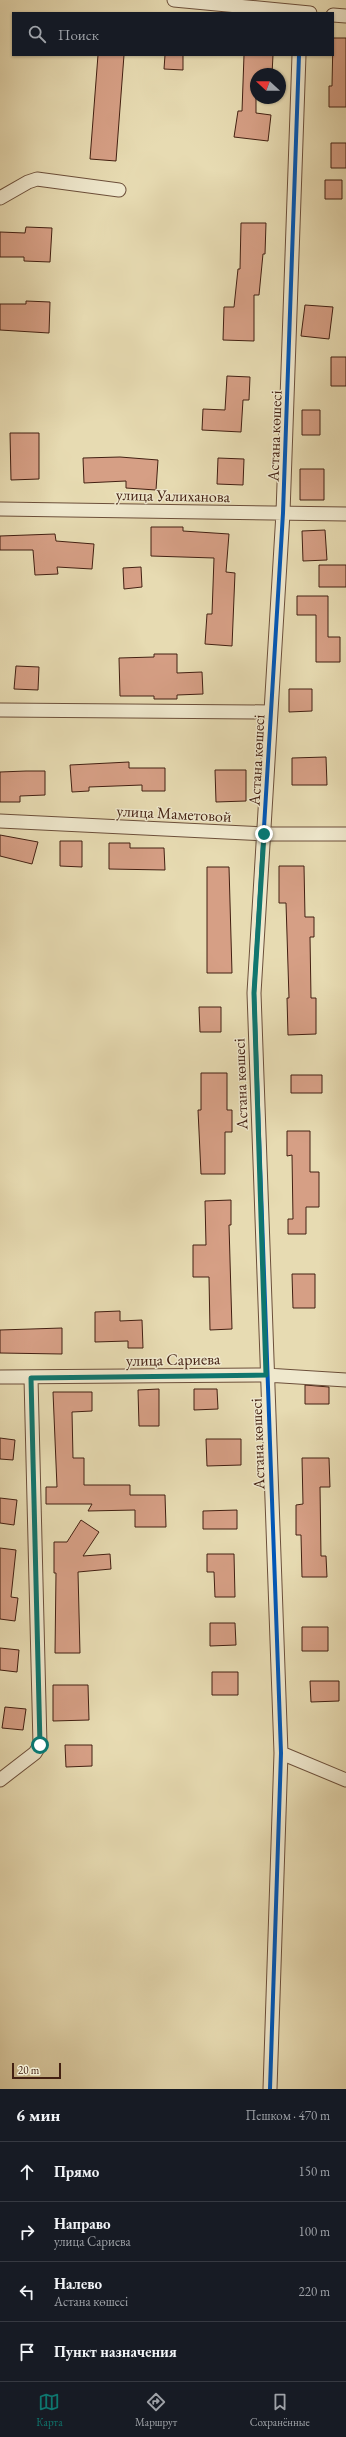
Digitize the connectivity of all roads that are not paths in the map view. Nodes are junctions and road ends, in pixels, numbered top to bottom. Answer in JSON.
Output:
{"nodes":[{"id":1,"x":174,"y":0,"type":"edge"},
{"id":2,"x":303,"y":10,"type":"edge"},
{"id":3,"x":334,"y":15,"type":"edge"},
{"id":4,"x":346,"y":16,"type":"edge"},
{"id":5,"x":299,"y":56,"type":"edge"},
{"id":6,"x":119,"y":190,"type":"dead end"},
{"id":7,"x":0,"y":198,"type":"edge"},
{"id":8,"x":0,"y":509,"type":"edge"},
{"id":9,"x":283,"y":514,"type":"junction"},
{"id":10,"x":346,"y":514,"type":"edge"},
{"id":11,"x":0,"y":710,"type":"edge"},
{"id":12,"x":271,"y":712,"type":"junction"},
{"id":13,"x":0,"y":821,"type":"edge"},
{"id":14,"x":264,"y":834,"type":"junction"},
{"id":15,"x":346,"y":834,"type":"edge"},
{"id":16,"x":266,"y":1375,"type":"junction"},
{"id":17,"x":0,"y":1377,"type":"edge"},
{"id":18,"x":31,"y":1378,"type":"junction"},
{"id":19,"x":346,"y":1380,"type":"edge"},
{"id":20,"x":281,"y":1753,"type":"junction"},
{"id":21,"x":0,"y":1780,"type":"edge"},
{"id":22,"x":346,"y":1780,"type":"edge"},
{"id":23,"x":270,"y":2089,"type":"edge"}],
"edges":[{"from":1,"to":2,"type":"street"},
{"from":3,"to":4,"type":"street"},
{"from":5,"to":9,"type":"street","name":"Астана көшесі"},
{"from":6,"to":7,"type":"street"},
{"from":8,"to":9,"type":"street","name":"улица Уалиханова"},
{"from":9,"to":10,"type":"street","name":"улица Уалиханова"},
{"from":9,"to":12,"type":"street","name":"Астана көшесі"},
{"from":11,"to":12,"type":"street"},
{"from":12,"to":14,"type":"street","name":"Астана көшесі"},
{"from":13,"to":14,"type":"street","name":"улица Маметовой"},
{"from":14,"to":15,"type":"street","name":"улица Маметовой"},
{"from":14,"to":16,"type":"street","name":"Астана көшесі"},
{"from":16,"to":18,"type":"street","name":"улица Сариева"},
{"from":16,"to":19,"type":"street","name":"улица Сариева"},
{"from":16,"to":20,"type":"street","name":"Астана көшесі"},
{"from":17,"to":18,"type":"street","name":"улица Сариева"},
{"from":18,"to":21,"type":"street"},
{"from":20,"to":22,"type":"street"},
{"from":20,"to":23,"type":"street","name":"Астана көшесі"}]}
